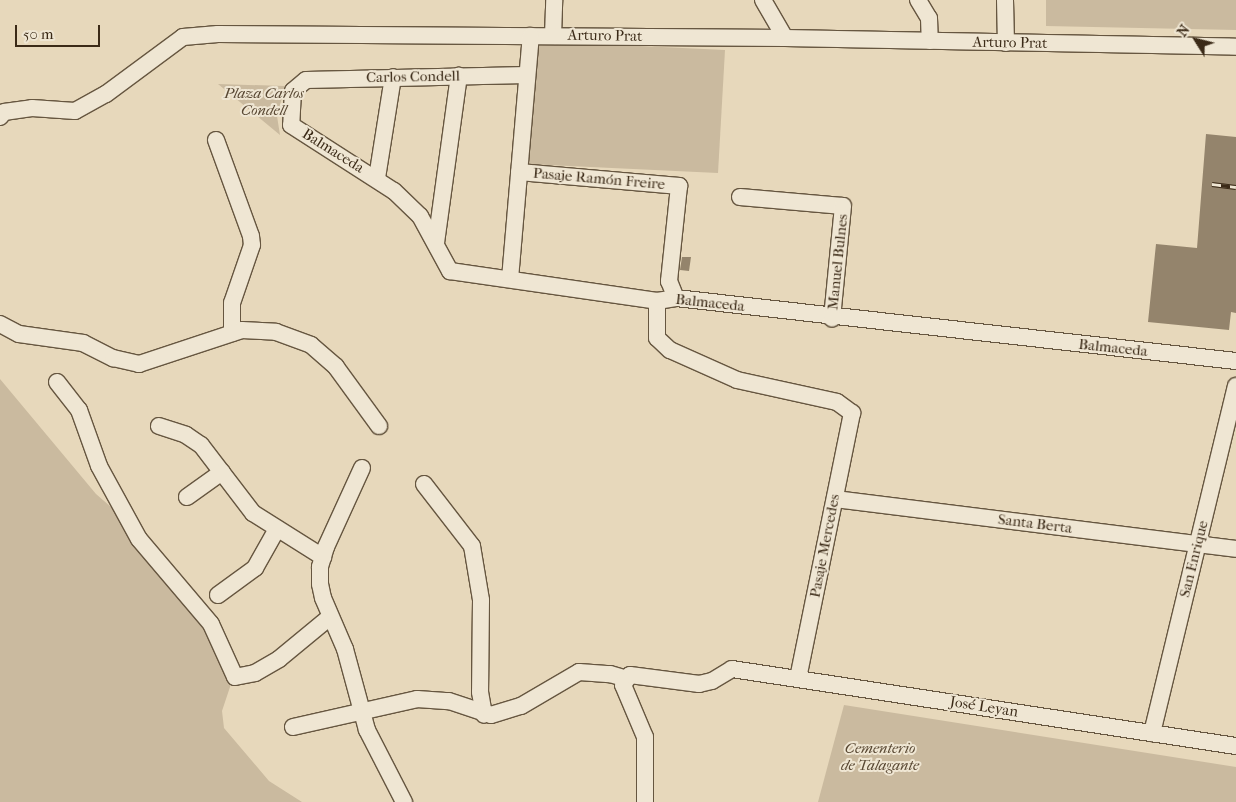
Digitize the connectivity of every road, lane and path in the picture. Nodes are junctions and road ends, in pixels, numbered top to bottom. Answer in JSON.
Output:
{"nodes":[{"id":1,"x":554,"y":0,"type":"edge"},
{"id":2,"x":763,"y":0,"type":"edge"},
{"id":3,"x":918,"y":0,"type":"edge"},
{"id":4,"x":1005,"y":0,"type":"edge"},
{"id":5,"x":531,"y":36,"type":"junction"},
{"id":6,"x":552,"y":36,"type":"junction"},
{"id":7,"x":785,"y":38,"type":"junction"},
{"id":8,"x":930,"y":41,"type":"junction"},
{"id":9,"x":1006,"y":43,"type":"junction"},
{"id":10,"x":1236,"y":47,"type":"edge"},
{"id":11,"x":527,"y":75,"type":"junction"},
{"id":12,"x":459,"y":76,"type":"junction"},
{"id":13,"x":393,"y":77,"type":"junction"},
{"id":14,"x":299,"y":84,"type":"joint"},
{"id":15,"x":0,"y":117,"type":"edge"},
{"id":16,"x":216,"y":140,"type":"dead end"},
{"id":17,"x":519,"y":172,"type":"junction"},
{"id":18,"x":377,"y":178,"type":"junction"},
{"id":19,"x":740,"y":197,"type":"dead end"},
{"id":20,"x":436,"y":244,"type":"junction"},
{"id":21,"x":510,"y":279,"type":"junction"},
{"id":22,"x":676,"y":298,"type":"junction"},
{"id":23,"x":657,"y":301,"type":"junction"},
{"id":24,"x":832,"y":318,"type":"junction"},
{"id":25,"x":0,"y":324,"type":"edge"},
{"id":26,"x":232,"y":333,"type":"junction"},
{"id":27,"x":1236,"y":361,"type":"edge"},
{"id":28,"x":57,"y":382,"type":"dead end"},
{"id":29,"x":1236,"y":386,"type":"edge"},
{"id":30,"x":159,"y":426,"type":"dead end"},
{"id":31,"x":379,"y":426,"type":"dead end"},
{"id":32,"x":362,"y":468,"type":"dead end"},
{"id":33,"x":222,"y":472,"type":"junction"},
{"id":34,"x":424,"y":484,"type":"dead end"},
{"id":35,"x":187,"y":497,"type":"dead end"},
{"id":36,"x":835,"y":499,"type":"junction"},
{"id":37,"x":277,"y":529,"type":"junction"},
{"id":38,"x":1198,"y":544,"type":"junction"},
{"id":39,"x":1236,"y":549,"type":"edge"},
{"id":40,"x":323,"y":557,"type":"junction"},
{"id":41,"x":218,"y":595,"type":"dead end"},
{"id":42,"x":330,"y":617,"type":"junction"},
{"id":43,"x":624,"y":678,"type":"junction"},
{"id":44,"x":798,"y":679,"type":"junction"},
{"id":45,"x":360,"y":712,"type":"junction"},
{"id":46,"x":484,"y":714,"type":"junction"},
{"id":47,"x":293,"y":727,"type":"dead end"},
{"id":48,"x":1152,"y":733,"type":"junction"},
{"id":49,"x":1236,"y":746,"type":"edge"},
{"id":50,"x":404,"y":802,"type":"edge"},
{"id":51,"x":645,"y":802,"type":"edge"}],
"edges":[{"from":1,"to":6,"type":"street"},
{"from":2,"to":7,"type":"street"},
{"from":3,"to":8,"type":"street"},
{"from":4,"to":9,"type":"street"},
{"from":5,"to":6,"type":"street","name":"Arturo Prat"},
{"from":5,"to":11,"type":"street"},
{"from":5,"to":15,"type":"street","name":"Arturo Prat"},
{"from":6,"to":7,"type":"street","name":"Arturo Prat"},
{"from":7,"to":8,"type":"street","name":"Arturo Prat"},
{"from":8,"to":9,"type":"street","name":"Arturo Prat"},
{"from":9,"to":10,"type":"street","name":"Arturo Prat"},
{"from":11,"to":12,"type":"street","name":"Carlos Condell"},
{"from":11,"to":17,"type":"street"},
{"from":12,"to":13,"type":"street","name":"Carlos Condell"},
{"from":12,"to":20,"type":"street"},
{"from":13,"to":14,"type":"street","name":"Carlos Condell"},
{"from":13,"to":18,"type":"street"},
{"from":14,"to":18,"type":"street","name":"Balmaceda"},
{"from":16,"to":26,"type":"street"},
{"from":17,"to":21,"type":"street"},
{"from":17,"to":22,"type":"street","name":"Pasaje Ramón Freire"},
{"from":18,"to":20,"type":"street","name":"Balmaceda"},
{"from":19,"to":24,"type":"street","name":"Manuel Bulnes"},
{"from":20,"to":21,"type":"street","name":"Balmaceda"},
{"from":21,"to":23,"type":"street","name":"Balmaceda"},
{"from":22,"to":23,"type":"street","name":"Balmaceda"},
{"from":22,"to":24,"type":"street","name":"Balmaceda"},
{"from":23,"to":36,"type":"street","name":"Pasaje Mercedes"},
{"from":24,"to":27,"type":"street","name":"Balmaceda"},
{"from":25,"to":26,"type":"street"},
{"from":26,"to":31,"type":"street"},
{"from":28,"to":42,"type":"street"},
{"from":29,"to":38,"type":"street","name":"San Enrique"},
{"from":30,"to":33,"type":"street"},
{"from":32,"to":40,"type":"street"},
{"from":33,"to":35,"type":"street"},
{"from":33,"to":37,"type":"street"},
{"from":34,"to":46,"type":"street"},
{"from":36,"to":38,"type":"street","name":"Santa Berta"},
{"from":36,"to":44,"type":"street","name":"Pasaje Mercedes"},
{"from":37,"to":40,"type":"street"},
{"from":37,"to":41,"type":"street"},
{"from":38,"to":39,"type":"street","name":"Santa Berta"},
{"from":38,"to":48,"type":"street","name":"San Enrique"},
{"from":40,"to":42,"type":"street"},
{"from":42,"to":45,"type":"street"},
{"from":43,"to":44,"type":"street","name":"José Leyan"},
{"from":43,"to":46,"type":"street"},
{"from":43,"to":51,"type":"street"},
{"from":44,"to":48,"type":"street","name":"José Leyan"},
{"from":45,"to":46,"type":"street"},
{"from":45,"to":47,"type":"street"},
{"from":45,"to":50,"type":"street"},
{"from":48,"to":49,"type":"street","name":"José Leyan"}]}
